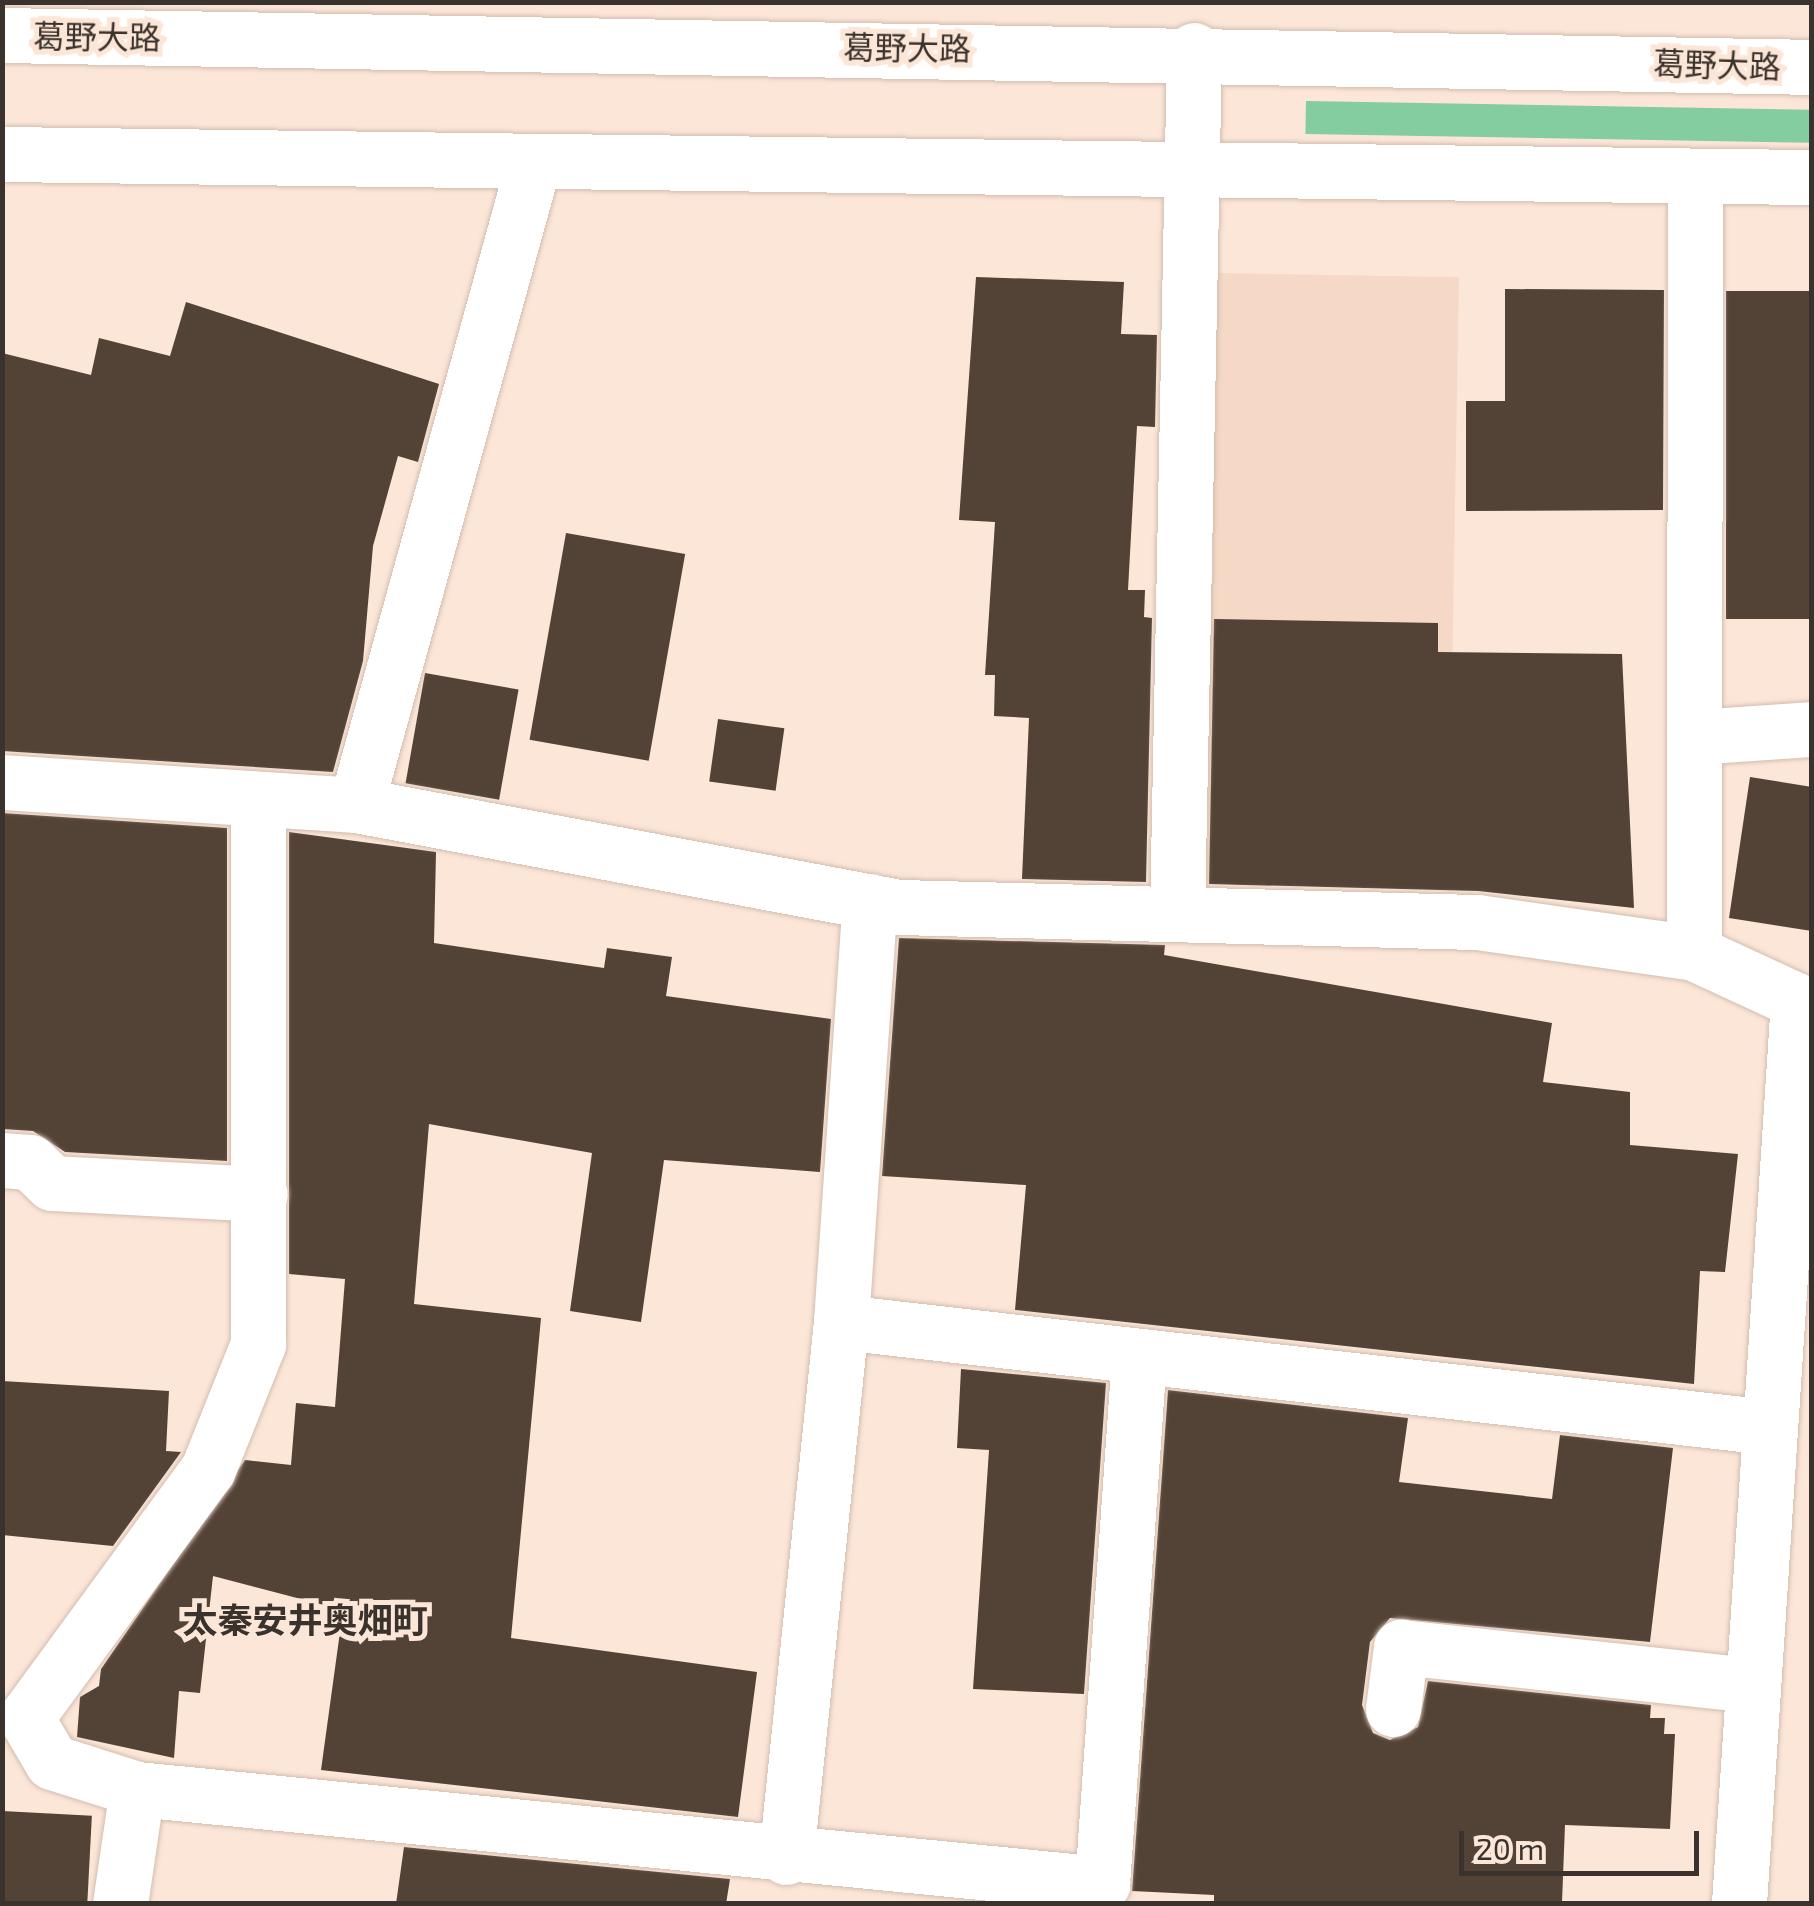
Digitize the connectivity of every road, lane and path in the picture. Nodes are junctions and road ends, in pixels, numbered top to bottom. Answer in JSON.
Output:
{"nodes":[{"id":1,"x":146,"y":20,"type":"edge"},
{"id":2,"x":625,"y":23,"type":"edge"},
{"id":3,"x":2,"y":35,"type":"edge"},
{"id":4,"x":1194,"y":50,"type":"junction"},
{"id":5,"x":1812,"y":67,"type":"edge"},
{"id":6,"x":2,"y":154,"type":"edge"},
{"id":7,"x":534,"y":161,"type":"junction"},
{"id":8,"x":1193,"y":170,"type":"junction"},
{"id":9,"x":1696,"y":176,"type":"junction"},
{"id":10,"x":1812,"y":178,"type":"edge"},
{"id":11,"x":1812,"y":730,"type":"edge"},
{"id":12,"x":1694,"y":737,"type":"junction"},
{"id":13,"x":2,"y":782,"type":"edge"},
{"id":14,"x":258,"y":800,"type":"junction"},
{"id":15,"x":356,"y":806,"type":"junction"},
{"id":16,"x":870,"y":900,"type":"junction"},
{"id":17,"x":1178,"y":914,"type":"junction"},
{"id":18,"x":1694,"y":953,"type":"junction"},
{"id":19,"x":1805,"y":1003,"type":"edge"},
{"id":20,"x":2,"y":1160,"type":"edge"},
{"id":21,"x":260,"y":1194,"type":"junction"},
{"id":22,"x":842,"y":1322,"type":"junction"},
{"id":23,"x":1139,"y":1356,"type":"junction"},
{"id":24,"x":1769,"y":1427,"type":"junction"},
{"id":25,"x":1788,"y":1511,"type":"edge"},
{"id":26,"x":1753,"y":1685,"type":"junction"},
{"id":27,"x":1393,"y":1709,"type":"dead end"},
{"id":28,"x":137,"y":1789,"type":"junction"},
{"id":29,"x":786,"y":1857,"type":"junction"},
{"id":30,"x":120,"y":1904,"type":"edge"},
{"id":31,"x":1739,"y":1904,"type":"edge"}],
"edges":[{"from":1,"to":2,"type":"street","name":"葛野大路"},
{"from":1,"to":3,"type":"street","name":"葛野大路"},
{"from":2,"to":4,"type":"street","name":"葛野大路"},
{"from":4,"to":5,"type":"street","name":"葛野大路"},
{"from":4,"to":8,"type":"street"},
{"from":6,"to":7,"type":"street"},
{"from":7,"to":8,"type":"street"},
{"from":7,"to":15,"type":"street"},
{"from":8,"to":9,"type":"street"},
{"from":8,"to":17,"type":"street"},
{"from":9,"to":10,"type":"street"},
{"from":9,"to":12,"type":"street"},
{"from":11,"to":12,"type":"street"},
{"from":12,"to":18,"type":"street"},
{"from":13,"to":14,"type":"street"},
{"from":14,"to":15,"type":"street"},
{"from":14,"to":21,"type":"street"},
{"from":15,"to":16,"type":"street"},
{"from":16,"to":17,"type":"street"},
{"from":16,"to":22,"type":"street"},
{"from":17,"to":18,"type":"street"},
{"from":18,"to":19,"type":"street"},
{"from":19,"to":24,"type":"street"},
{"from":20,"to":21,"type":"street"},
{"from":21,"to":28,"type":"street"},
{"from":22,"to":23,"type":"street"},
{"from":22,"to":29,"type":"street"},
{"from":23,"to":24,"type":"street"},
{"from":23,"to":29,"type":"street"},
{"from":24,"to":25,"type":"street"},
{"from":25,"to":26,"type":"street"},
{"from":26,"to":27,"type":"street"},
{"from":26,"to":31,"type":"street"},
{"from":28,"to":29,"type":"street"},
{"from":28,"to":30,"type":"street"}]}
